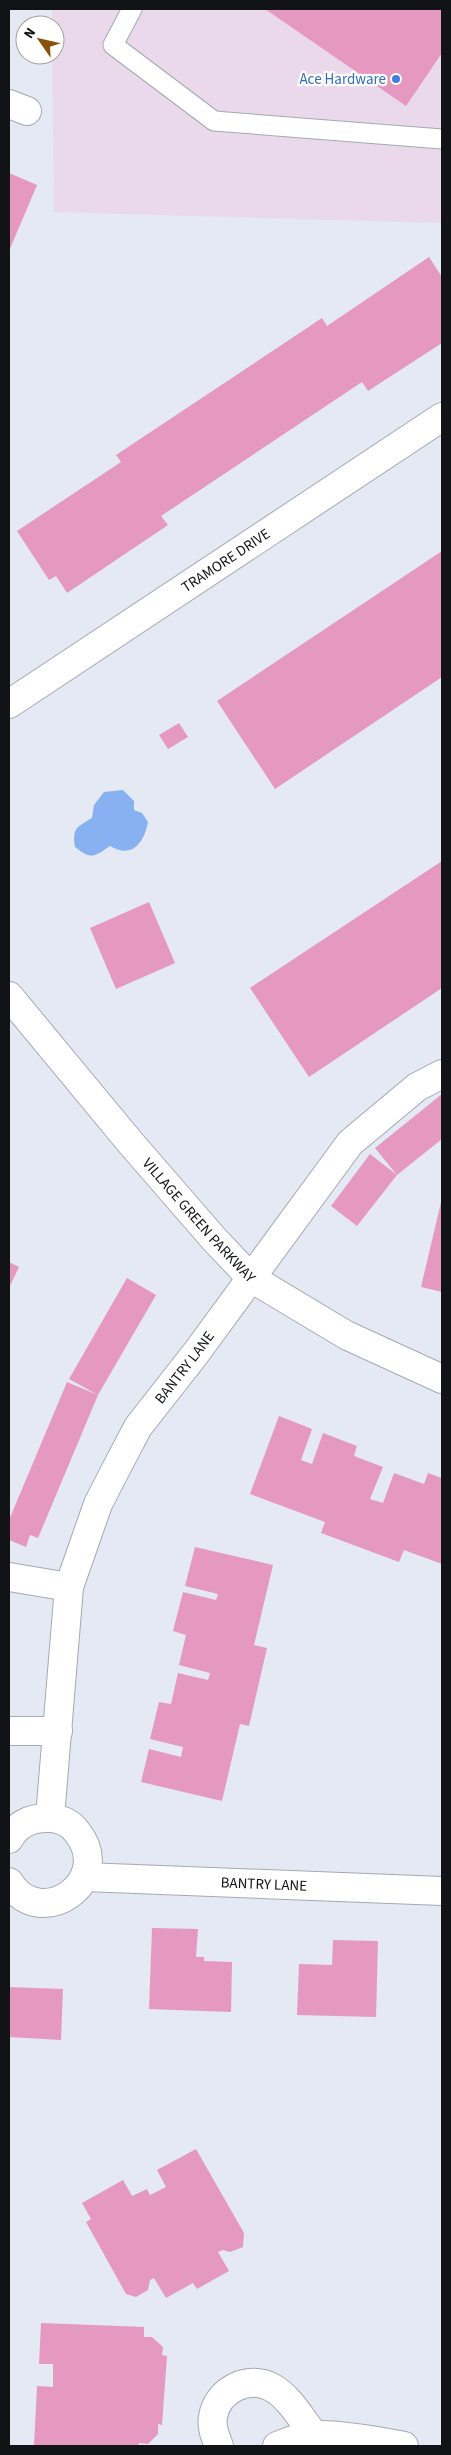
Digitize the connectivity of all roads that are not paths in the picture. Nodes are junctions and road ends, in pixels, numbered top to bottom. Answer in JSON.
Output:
{"nodes":[{"id":1,"x":132,"y":9,"type":"edge"},
{"id":2,"x":442,"y":139,"type":"edge"},
{"id":3,"x":442,"y":417,"type":"edge"},
{"id":4,"x":9,"y":704,"type":"edge"},
{"id":5,"x":9,"y":996,"type":"edge"},
{"id":6,"x":442,"y":1074,"type":"edge"},
{"id":7,"x":252,"y":1278,"type":"junction"},
{"id":8,"x":442,"y":1379,"type":"edge"},
{"id":9,"x":9,"y":1577,"type":"edge"},
{"id":10,"x":69,"y":1587,"type":"junction"},
{"id":11,"x":9,"y":1731,"type":"edge"},
{"id":12,"x":58,"y":1732,"type":"junction"},
{"id":13,"x":50,"y":1817,"type":"junction"},
{"id":14,"x":9,"y":1838,"type":"edge"},
{"id":15,"x":85,"y":1877,"type":"junction"},
{"id":16,"x":9,"y":1882,"type":"edge"},
{"id":17,"x":442,"y":1892,"type":"edge"},
{"id":18,"x":314,"y":2435,"type":"junction"},
{"id":19,"x":219,"y":2446,"type":"edge"},
{"id":20,"x":277,"y":2446,"type":"edge"},
{"id":21,"x":404,"y":2446,"type":"edge"}],
"edges":[{"from":1,"to":2,"type":"lane"},
{"from":3,"to":4,"type":"street","name":"TRAMORE DRIVE"},
{"from":5,"to":7,"type":"street","name":"VILLAGE GREEN PARKWAY"},
{"from":6,"to":7,"type":"street","name":"BANTRY LANE"},
{"from":7,"to":8,"type":"street","name":"VILLAGE GREEN PARKWAY"},
{"from":7,"to":10,"type":"street","name":"BANTRY LANE"},
{"from":9,"to":10,"type":"street"},
{"from":10,"to":12,"type":"street","name":"BANTRY LANE"},
{"from":11,"to":12,"type":"street"},
{"from":12,"to":13,"type":"street","name":"BANTRY LANE"},
{"from":13,"to":14,"type":"street"},
{"from":13,"to":15,"type":"street"},
{"from":15,"to":16,"type":"street"},
{"from":15,"to":17,"type":"street","name":"BANTRY LANE"},
{"from":18,"to":19,"type":"street"},
{"from":18,"to":20,"type":"street"},
{"from":18,"to":21,"type":"street"}]}
